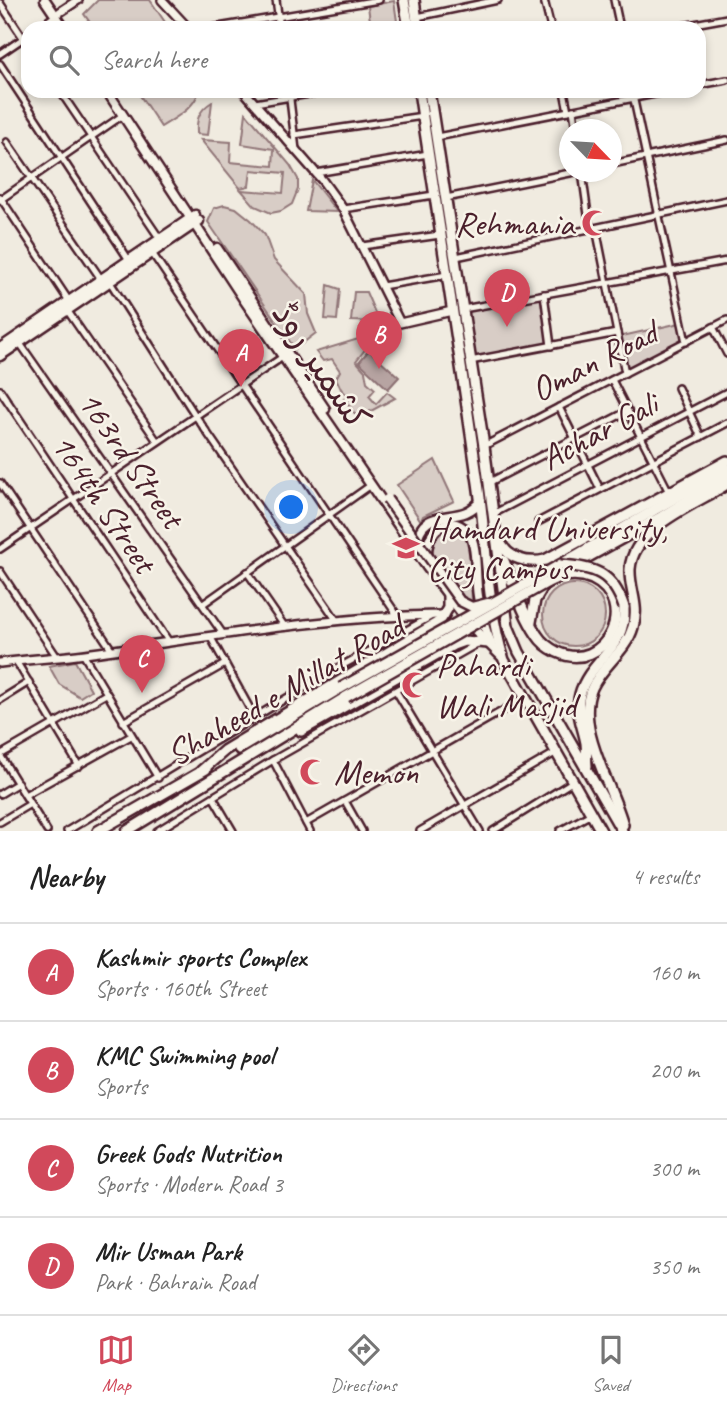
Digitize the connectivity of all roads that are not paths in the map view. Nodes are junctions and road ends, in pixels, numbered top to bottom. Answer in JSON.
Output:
{"nodes":[{"id":1,"x":45,"y":0,"type":"edge"},
{"id":2,"x":52,"y":0,"type":"edge"},
{"id":3,"x":78,"y":0,"type":"edge"},
{"id":4,"x":163,"y":0,"type":"edge"},
{"id":5,"x":276,"y":0,"type":"edge"},
{"id":6,"x":380,"y":0,"type":"edge"},
{"id":7,"x":404,"y":0,"type":"edge"},
{"id":8,"x":414,"y":0,"type":"edge"},
{"id":9,"x":498,"y":0,"type":"edge"},
{"id":10,"x":544,"y":0,"type":"edge"},
{"id":11,"x":614,"y":0,"type":"edge"},
{"id":12,"x":0,"y":3,"type":"edge"},
{"id":13,"x":58,"y":14,"type":"junction"},
{"id":14,"x":278,"y":17,"type":"junction"},
{"id":15,"x":417,"y":17,"type":"junction"},
{"id":16,"x":727,"y":18,"type":"edge"},
{"id":17,"x":48,"y":21,"type":"edge"},
{"id":18,"x":61,"y":21,"type":"edge"},
{"id":19,"x":64,"y":21,"type":"edge"},
{"id":20,"x":182,"y":21,"type":"edge"},
{"id":21,"x":254,"y":21,"type":"edge"},
{"id":22,"x":279,"y":21,"type":"edge"},
{"id":23,"x":408,"y":21,"type":"edge"},
{"id":24,"x":417,"y":21,"type":"edge"},
{"id":25,"x":549,"y":21,"type":"edge"},
{"id":26,"x":618,"y":21,"type":"edge"},
{"id":27,"x":706,"y":22,"type":"edge"},
{"id":28,"x":21,"y":30,"type":"edge"},
{"id":29,"x":21,"y":39,"type":"edge"},
{"id":30,"x":0,"y":54,"type":"edge"},
{"id":31,"x":0,"y":64,"type":"edge"},
{"id":32,"x":727,"y":80,"type":"edge"},
{"id":33,"x":706,"y":84,"type":"edge"},
{"id":34,"x":21,"y":96,"type":"edge"},
{"id":35,"x":22,"y":98,"type":"edge"},
{"id":36,"x":65,"y":98,"type":"edge"},
{"id":37,"x":112,"y":98,"type":"edge"},
{"id":38,"x":117,"y":98,"type":"edge"},
{"id":39,"x":250,"y":98,"type":"edge"},
{"id":40,"x":274,"y":98,"type":"edge"},
{"id":41,"x":289,"y":98,"type":"edge"},
{"id":42,"x":420,"y":98,"type":"edge"},
{"id":43,"x":430,"y":98,"type":"edge"},
{"id":44,"x":566,"y":98,"type":"edge"},
{"id":45,"x":620,"y":98,"type":"edge"},
{"id":46,"x":634,"y":98,"type":"edge"},
{"id":47,"x":255,"y":103,"type":"junction"},
{"id":48,"x":570,"y":110,"type":"junction"},
{"id":49,"x":123,"y":115,"type":"junction"},
{"id":50,"x":422,"y":116,"type":"junction"},
{"id":51,"x":573,"y":119,"type":"edge"},
{"id":52,"x":294,"y":135,"type":"junction"},
{"id":53,"x":92,"y":136,"type":"junction"},
{"id":54,"x":437,"y":137,"type":"junction"},
{"id":55,"x":727,"y":141,"type":"edge"},
{"id":56,"x":7,"y":142,"type":"dead end"},
{"id":57,"x":296,"y":150,"type":"junction"},
{"id":58,"x":429,"y":155,"type":"junction"},
{"id":59,"x":646,"y":157,"type":"junction"},
{"id":60,"x":61,"y":158,"type":"junction"},
{"id":61,"x":622,"y":162,"type":"edge"},
{"id":62,"x":316,"y":173,"type":"junction"},
{"id":63,"x":559,"y":175,"type":"edge"},
{"id":64,"x":32,"y":178,"type":"junction"},
{"id":65,"x":584,"y":182,"type":"edge"},
{"id":66,"x":434,"y":195,"type":"junction"},
{"id":67,"x":446,"y":198,"type":"junction"},
{"id":68,"x":0,"y":199,"type":"edge"},
{"id":69,"x":727,"y":200,"type":"edge"},
{"id":70,"x":343,"y":209,"type":"junction"},
{"id":71,"x":658,"y":215,"type":"junction"},
{"id":72,"x":195,"y":219,"type":"junction"},
{"id":73,"x":593,"y":228,"type":"junction"},
{"id":74,"x":440,"y":235,"type":"junction"},
{"id":75,"x":160,"y":239,"type":"junction"},
{"id":76,"x":362,"y":246,"type":"junction"},
{"id":77,"x":152,"y":253,"type":"junction"},
{"id":78,"x":142,"y":255,"type":"junction"},
{"id":79,"x":456,"y":257,"type":"junction"},
{"id":80,"x":129,"y":260,"type":"junction"},
{"id":81,"x":727,"y":261,"type":"edge"},
{"id":82,"x":669,"y":271,"type":"junction"},
{"id":83,"x":447,"y":275,"type":"junction"},
{"id":84,"x":105,"y":281,"type":"junction"},
{"id":85,"x":607,"y":283,"type":"junction"},
{"id":86,"x":382,"y":286,"type":"junction"},
{"id":87,"x":544,"y":294,"type":"junction"},
{"id":88,"x":68,"y":305,"type":"junction"},
{"id":89,"x":463,"y":309,"type":"junction"},
{"id":90,"x":452,"y":311,"type":"junction"},
{"id":91,"x":727,"y":320,"type":"edge"},
{"id":92,"x":713,"y":327,"type":"junction"},
{"id":93,"x":617,"y":333,"type":"junction"},
{"id":94,"x":19,"y":342,"type":"junction"},
{"id":95,"x":685,"y":342,"type":"junction"},
{"id":96,"x":551,"y":346,"type":"junction"},
{"id":97,"x":2,"y":348,"type":"edge"},
{"id":98,"x":727,"y":354,"type":"edge"},
{"id":99,"x":285,"y":355,"type":"junction"},
{"id":100,"x":470,"y":362,"type":"junction"},
{"id":101,"x":625,"y":373,"type":"junction"},
{"id":102,"x":612,"y":380,"type":"junction"},
{"id":103,"x":242,"y":384,"type":"junction"},
{"id":104,"x":678,"y":388,"type":"dead end"},
{"id":105,"x":0,"y":390,"type":"edge"},
{"id":106,"x":727,"y":392,"type":"edge"},
{"id":107,"x":559,"y":407,"type":"junction"},
{"id":108,"x":628,"y":411,"type":"junction"},
{"id":109,"x":689,"y":412,"type":"junction"},
{"id":110,"x":195,"y":415,"type":"junction"},
{"id":111,"x":727,"y":423,"type":"edge"},
{"id":112,"x":701,"y":436,"type":"junction"},
{"id":113,"x":641,"y":437,"type":"junction"},
{"id":114,"x":575,"y":439,"type":"junction"},
{"id":115,"x":157,"y":441,"type":"junction"},
{"id":116,"x":484,"y":446,"type":"junction"},
{"id":117,"x":653,"y":461,"type":"junction"},
{"id":118,"x":727,"y":461,"type":"edge"},
{"id":119,"x":588,"y":465,"type":"junction"},
{"id":120,"x":727,"y":468,"type":"edge"},
{"id":121,"x":111,"y":473,"type":"junction"},
{"id":122,"x":727,"y":475,"type":"edge"},
{"id":123,"x":0,"y":484,"type":"edge"},
{"id":124,"x":488,"y":484,"type":"junction"},
{"id":125,"x":727,"y":484,"type":"edge"},
{"id":126,"x":371,"y":485,"type":"junction"},
{"id":127,"x":600,"y":489,"type":"junction"},
{"id":128,"x":673,"y":494,"type":"junction"},
{"id":129,"x":72,"y":500,"type":"junction"},
{"id":130,"x":481,"y":500,"type":"junction"},
{"id":131,"x":329,"y":514,"type":"junction"},
{"id":132,"x":493,"y":514,"type":"junction"},
{"id":133,"x":538,"y":522,"type":"dead end"},
{"id":134,"x":495,"y":527,"type":"junction"},
{"id":135,"x":30,"y":528,"type":"junction"},
{"id":136,"x":285,"y":545,"type":"junction"},
{"id":137,"x":0,"y":549,"type":"edge"},
{"id":138,"x":416,"y":551,"type":"junction"},
{"id":139,"x":499,"y":551,"type":"junction"},
{"id":140,"x":427,"y":556,"type":"junction"},
{"id":141,"x":560,"y":565,"type":"junction"},
{"id":142,"x":0,"y":571,"type":"edge"},
{"id":143,"x":247,"y":572,"type":"junction"},
{"id":144,"x":448,"y":596,"type":"junction"},
{"id":145,"x":495,"y":601,"type":"junction"},
{"id":146,"x":203,"y":604,"type":"junction"},
{"id":147,"x":397,"y":615,"type":"junction"},
{"id":148,"x":440,"y":615,"type":"junction"},
{"id":149,"x":337,"y":621,"type":"junction"},
{"id":150,"x":531,"y":623,"type":"junction"},
{"id":151,"x":285,"y":627,"type":"junction"},
{"id":152,"x":427,"y":630,"type":"junction"},
{"id":153,"x":223,"y":634,"type":"junction"},
{"id":154,"x":210,"y":636,"type":"junction"},
{"id":155,"x":169,"y":642,"type":"junction"},
{"id":156,"x":487,"y":643,"type":"junction"},
{"id":157,"x":453,"y":645,"type":"junction"},
{"id":158,"x":112,"y":650,"type":"junction"},
{"id":159,"x":83,"y":654,"type":"junction"},
{"id":160,"x":57,"y":657,"type":"junction"},
{"id":161,"x":16,"y":660,"type":"junction"},
{"id":162,"x":504,"y":660,"type":"junction"},
{"id":163,"x":1,"y":662,"type":"edge"},
{"id":164,"x":225,"y":664,"type":"junction"},
{"id":165,"x":29,"y":682,"type":"junction"},
{"id":166,"x":396,"y":691,"type":"junction"},
{"id":167,"x":343,"y":692,"type":"junction"},
{"id":168,"x":106,"y":694,"type":"junction"},
{"id":169,"x":524,"y":698,"type":"junction"},
{"id":170,"x":545,"y":698,"type":"junction"},
{"id":171,"x":0,"y":700,"type":"edge"},
{"id":172,"x":530,"y":707,"type":"junction"},
{"id":173,"x":255,"y":718,"type":"junction"},
{"id":174,"x":123,"y":722,"type":"junction"},
{"id":175,"x":54,"y":723,"type":"junction"},
{"id":176,"x":131,"y":736,"type":"junction"},
{"id":177,"x":262,"y":749,"type":"junction"},
{"id":178,"x":432,"y":751,"type":"junction"},
{"id":179,"x":555,"y":753,"type":"junction"},
{"id":180,"x":0,"y":755,"type":"edge"},
{"id":181,"x":273,"y":760,"type":"junction"},
{"id":182,"x":3,"y":765,"type":"edge"},
{"id":183,"x":79,"y":766,"type":"junction"},
{"id":184,"x":587,"y":768,"type":"junction"},
{"id":185,"x":201,"y":771,"type":"junction"},
{"id":186,"x":158,"y":778,"type":"junction"},
{"id":187,"x":572,"y":782,"type":"junction"},
{"id":188,"x":18,"y":783,"type":"junction"},
{"id":189,"x":0,"y":794,"type":"edge"},
{"id":190,"x":25,"y":795,"type":"junction"},
{"id":191,"x":213,"y":797,"type":"junction"},
{"id":192,"x":345,"y":801,"type":"junction"},
{"id":193,"x":30,"y":804,"type":"junction"},
{"id":194,"x":464,"y":805,"type":"junction"},
{"id":195,"x":591,"y":814,"type":"junction"},
{"id":196,"x":1,"y":819,"type":"edge"},
{"id":197,"x":306,"y":824,"type":"junction"},
{"id":198,"x":47,"y":831,"type":"edge"},
{"id":199,"x":67,"y":831,"type":"edge"},
{"id":200,"x":98,"y":831,"type":"edge"},
{"id":201,"x":127,"y":831,"type":"edge"},
{"id":202,"x":157,"y":831,"type":"edge"},
{"id":203,"x":233,"y":831,"type":"edge"},
{"id":204,"x":310,"y":831,"type":"edge"},
{"id":205,"x":362,"y":831,"type":"edge"},
{"id":206,"x":420,"y":831,"type":"edge"},
{"id":207,"x":480,"y":831,"type":"edge"},
{"id":208,"x":493,"y":831,"type":"edge"},
{"id":209,"x":560,"y":831,"type":"edge"},
{"id":210,"x":601,"y":831,"type":"edge"},
{"id":211,"x":623,"y":831,"type":"edge"}],
"edges":[{"from":1,"to":13,"type":"main road"},
{"from":2,"to":13,"type":"main road"},
{"from":3,"to":13,"type":"street"},
{"from":4,"to":20,"type":"street"},
{"from":5,"to":14,"type":"street"},
{"from":6,"to":14,"type":"street"},
{"from":7,"to":23,"type":"main road"},
{"from":8,"to":15,"type":"main road"},
{"from":9,"to":15,"type":"street"},
{"from":10,"to":25,"type":"street"},
{"from":11,"to":26,"type":"street"},
{"from":12,"to":28,"type":"street"},
{"from":13,"to":17,"type":"street"},
{"from":13,"to":18,"type":"main road"},
{"from":13,"to":19,"type":"main road"},
{"from":14,"to":21,"type":"street"},
{"from":14,"to":22,"type":"street"},
{"from":15,"to":24,"type":"main road"},
{"from":16,"to":27,"type":"street"},
{"from":29,"to":30,"type":"street"},
{"from":31,"to":34,"type":"street"},
{"from":32,"to":33,"type":"street"},
{"from":35,"to":60,"type":"street"},
{"from":36,"to":53,"type":"street"},
{"from":37,"to":49,"type":"main road","name":"کشمیر روڈ"},
{"from":38,"to":72,"type":"main road","name":"کشمیر روڈ"},
{"from":39,"to":47,"type":"street"},
{"from":40,"to":47,"type":"street"},
{"from":41,"to":52,"type":"street"},
{"from":42,"to":50,"type":"main road"},
{"from":43,"to":54,"type":"main road"},
{"from":44,"to":48,"type":"street"},
{"from":45,"to":48,"type":"street"},
{"from":46,"to":59,"type":"street"},
{"from":47,"to":57,"type":"street"},
{"from":48,"to":51,"type":"street"},
{"from":48,"to":54,"type":"street"},
{"from":49,"to":53,"type":"street"},
{"from":49,"to":72,"type":"main road","name":"کشمیر روڈ"},
{"from":50,"to":52,"type":"street"},
{"from":50,"to":58,"type":"main road"},
{"from":52,"to":57,"type":"street"},
{"from":53,"to":60,"type":"street"},
{"from":53,"to":75,"type":"street"},
{"from":54,"to":67,"type":"main road"},
{"from":55,"to":59,"type":"street"},
{"from":56,"to":64,"type":"street"},
{"from":57,"to":62,"type":"street"},
{"from":58,"to":62,"type":"street"},
{"from":58,"to":66,"type":"main road"},
{"from":59,"to":61,"type":"street"},
{"from":59,"to":71,"type":"street"},
{"from":60,"to":64,"type":"street"},
{"from":60,"to":80,"type":"street"},
{"from":62,"to":70,"type":"street"},
{"from":63,"to":67,"type":"street"},
{"from":64,"to":68,"type":"street"},
{"from":64,"to":84,"type":"street"},
{"from":65,"to":73,"type":"street"},
{"from":66,"to":70,"type":"street"},
{"from":66,"to":74,"type":"main road"},
{"from":67,"to":79,"type":"main road"},
{"from":68,"to":88,"type":"street"},
{"from":69,"to":71,"type":"street"},
{"from":70,"to":76,"type":"street"},
{"from":71,"to":73,"type":"street"},
{"from":71,"to":82,"type":"street"},
{"from":72,"to":75,"type":"main road"},
{"from":72,"to":77,"type":"main road"},
{"from":72,"to":99,"type":"main road","name":"کشمیر روڈ"},
{"from":73,"to":79,"type":"street"},
{"from":73,"to":85,"type":"street"},
{"from":74,"to":76,"type":"street"},
{"from":74,"to":83,"type":"main road"},
{"from":75,"to":78,"type":"main road"},
{"from":76,"to":86,"type":"street"},
{"from":77,"to":78,"type":"main road"},
{"from":77,"to":103,"type":"street"},
{"from":78,"to":80,"type":"main road"},
{"from":78,"to":84,"type":"main road"},
{"from":79,"to":89,"type":"main road"},
{"from":80,"to":84,"type":"main road"},
{"from":81,"to":82,"type":"street"},
{"from":82,"to":85,"type":"street"},
{"from":82,"to":95,"type":"street"},
{"from":83,"to":86,"type":"street"},
{"from":83,"to":90,"type":"main road"},
{"from":84,"to":88,"type":"main road"},
{"from":84,"to":110,"type":"street"},
{"from":85,"to":87,"type":"street"},
{"from":85,"to":93,"type":"street"},
{"from":86,"to":90,"type":"street"},
{"from":87,"to":89,"type":"street"},
{"from":87,"to":96,"type":"street"},
{"from":88,"to":94,"type":"main road"},
{"from":88,"to":97,"type":"main road"},
{"from":88,"to":115,"type":"street"},
{"from":89,"to":100,"type":"main road"},
{"from":90,"to":130,"type":"main road"},
{"from":91,"to":92,"type":"street","name":"Oman Road"},
{"from":92,"to":95,"type":"street","name":"Oman Road"},
{"from":92,"to":98,"type":"street"},
{"from":93,"to":96,"type":"street"},
{"from":93,"to":101,"type":"street"},
{"from":94,"to":97,"type":"main road"},
{"from":94,"to":121,"type":"street","name":"163rd Street"},
{"from":95,"to":101,"type":"street","name":"Oman Road"},
{"from":96,"to":100,"type":"street"},
{"from":99,"to":103,"type":"street"},
{"from":99,"to":126,"type":"main road","name":"کشمیر روڈ"},
{"from":99,"to":140,"type":"main road","name":"کشمیر روڈ","bridge":true},
{"from":100,"to":116,"type":"main road"},
{"from":101,"to":102,"type":"street","name":"Oman Road"},
{"from":102,"to":107,"type":"street","name":"Oman Road"},
{"from":102,"to":108,"type":"street"},
{"from":103,"to":110,"type":"street"},
{"from":103,"to":131,"type":"street"},
{"from":104,"to":109,"type":"street"},
{"from":105,"to":129,"type":"street","name":"164th Street"},
{"from":106,"to":109,"type":"street","name":"Achar Gali"},
{"from":107,"to":114,"type":"street"},
{"from":107,"to":116,"type":"street","name":"Oman Road"},
{"from":108,"to":113,"type":"street"},
{"from":108,"to":114,"type":"street"},
{"from":109,"to":112,"type":"street"},
{"from":109,"to":113,"type":"street","name":"Achar Gali"},
{"from":110,"to":115,"type":"street"},
{"from":110,"to":136,"type":"street"},
{"from":111,"to":112,"type":"street"},
{"from":112,"to":117,"type":"street"},
{"from":113,"to":117,"type":"street"},
{"from":113,"to":119,"type":"street","name":"Achar Gali"},
{"from":114,"to":119,"type":"street"},
{"from":114,"to":124,"type":"street"},
{"from":115,"to":121,"type":"street"},
{"from":116,"to":124,"type":"main road"},
{"from":117,"to":127,"type":"street"},
{"from":117,"to":128,"type":"street"},
{"from":118,"to":128,"type":"main road"},
{"from":119,"to":127,"type":"street"},
{"from":119,"to":132,"type":"street","name":"Achar Gali"},
{"from":120,"to":128,"type":"main road"},
{"from":121,"to":129,"type":"street"},
{"from":121,"to":146,"type":"street","name":"163rd Street"},
{"from":122,"to":150,"type":"main road"},
{"from":123,"to":135,"type":"street"},
{"from":124,"to":132,"type":"main road"},
{"from":125,"to":211,"type":"main road"},
{"from":126,"to":131,"type":"street"},
{"from":126,"to":138,"type":"main road","name":"کشمیر روڈ"},
{"from":127,"to":133,"type":"street"},
{"from":128,"to":134,"type":"main road"},
{"from":128,"to":141,"type":"main road","name":"Shaheed e Millat Road"},
{"from":129,"to":135,"type":"street"},
{"from":129,"to":155,"type":"street","name":"164th Street"},
{"from":130,"to":138,"type":"main road"},
{"from":130,"to":162,"type":"main road"},
{"from":131,"to":136,"type":"street"},
{"from":131,"to":147,"type":"street"},
{"from":132,"to":134,"type":"main road"},
{"from":134,"to":139,"type":"main road"},
{"from":135,"to":137,"type":"street"},
{"from":135,"to":158,"type":"street"},
{"from":136,"to":143,"type":"street"},
{"from":136,"to":149,"type":"street"},
{"from":138,"to":144,"type":"main road","name":"کشمیر روڈ"},
{"from":139,"to":150,"type":"main road","name":"Shaheed e Millat Road"},
{"from":139,"to":170,"type":"main road"},
{"from":140,"to":145,"type":"main road","name":"کشمیر روڈ","bridge":true},
{"from":140,"to":156,"type":"main road"},
{"from":141,"to":145,"type":"main road","name":"Shaheed e Millat Road","bridge":true},
{"from":141,"to":184,"type":"main road","bridge":true},
{"from":142,"to":160,"type":"street"},
{"from":143,"to":146,"type":"street"},
{"from":143,"to":151,"type":"street"},
{"from":144,"to":148,"type":"main road"},
{"from":144,"to":156,"type":"main road","name":"کشمیر روڈ"},
{"from":145,"to":167,"type":"main road","name":"Shaheed e Millat Road","bridge":true},
{"from":146,"to":153,"type":"street","name":"163rd Street"},
{"from":147,"to":148,"type":"street"},
{"from":147,"to":149,"type":"street"},
{"from":148,"to":152,"type":"main road"},
{"from":148,"to":173,"type":"street"},
{"from":149,"to":151,"type":"street"},
{"from":150,"to":167,"type":"main road","name":"Shaheed e Millat Road","bridge":true},
{"from":151,"to":153,"type":"street"},
{"from":152,"to":157,"type":"main road"},
{"from":152,"to":185,"type":"main road"},
{"from":153,"to":154,"type":"street"},
{"from":154,"to":155,"type":"street"},
{"from":154,"to":164,"type":"street"},
{"from":155,"to":158,"type":"street"},
{"from":156,"to":157,"type":"main road"},
{"from":156,"to":162,"type":"main road","name":"کشمیر روڈ"},
{"from":156,"to":166,"type":"street"},
{"from":157,"to":177,"type":"main road"},
{"from":158,"to":159,"type":"street"},
{"from":159,"to":160,"type":"street"},
{"from":159,"to":168,"type":"street"},
{"from":160,"to":161,"type":"street"},
{"from":161,"to":163,"type":"street"},
{"from":161,"to":165,"type":"street"},
{"from":162,"to":169,"type":"main road"},
{"from":164,"to":173,"type":"street"},
{"from":164,"to":174,"type":"street"},
{"from":165,"to":171,"type":"street"},
{"from":165,"to":175,"type":"street"},
{"from":166,"to":178,"type":"street"},
{"from":166,"to":181,"type":"street"},
{"from":167,"to":177,"type":"main road","name":"Shaheed e Millat Road"},
{"from":167,"to":185,"type":"main road","name":"Shaheed e Millat Road"},
{"from":168,"to":174,"type":"street"},
{"from":168,"to":175,"type":"street"},
{"from":169,"to":172,"type":"main road"},
{"from":169,"to":178,"type":"street"},
{"from":170,"to":172,"type":"main road"},
{"from":170,"to":184,"type":"main road"},
{"from":172,"to":179,"type":"main road"},
{"from":173,"to":186,"type":"street"},
{"from":174,"to":176,"type":"street"},
{"from":175,"to":180,"type":"street"},
{"from":175,"to":183,"type":"street"},
{"from":176,"to":183,"type":"street"},
{"from":176,"to":186,"type":"street"},
{"from":177,"to":201,"type":"main road","name":"Shaheed e Millat Road"},
{"from":178,"to":192,"type":"street"},
{"from":178,"to":194,"type":"street"},
{"from":179,"to":187,"type":"main road"},
{"from":179,"to":194,"type":"street"},
{"from":180,"to":182,"type":"street"},
{"from":181,"to":191,"type":"street"},
{"from":181,"to":197,"type":"street"},
{"from":182,"to":188,"type":"street"},
{"from":183,"to":190,"type":"street"},
{"from":184,"to":211,"type":"main road"},
{"from":185,"to":200,"type":"main road","name":"Shaheed e Millat Road"},
{"from":186,"to":199,"type":"street"},
{"from":187,"to":195,"type":"main road"},
{"from":187,"to":208,"type":"street"},
{"from":188,"to":189,"type":"street"},
{"from":188,"to":190,"type":"street"},
{"from":190,"to":193,"type":"street"},
{"from":191,"to":202,"type":"street"},
{"from":191,"to":203,"type":"street"},
{"from":192,"to":197,"type":"street"},
{"from":192,"to":205,"type":"street"},
{"from":193,"to":196,"type":"street"},
{"from":193,"to":198,"type":"street"},
{"from":194,"to":206,"type":"street"},
{"from":194,"to":207,"type":"street"},
{"from":195,"to":209,"type":"street"},
{"from":195,"to":210,"type":"main road"},
{"from":197,"to":204,"type":"street"}]}
